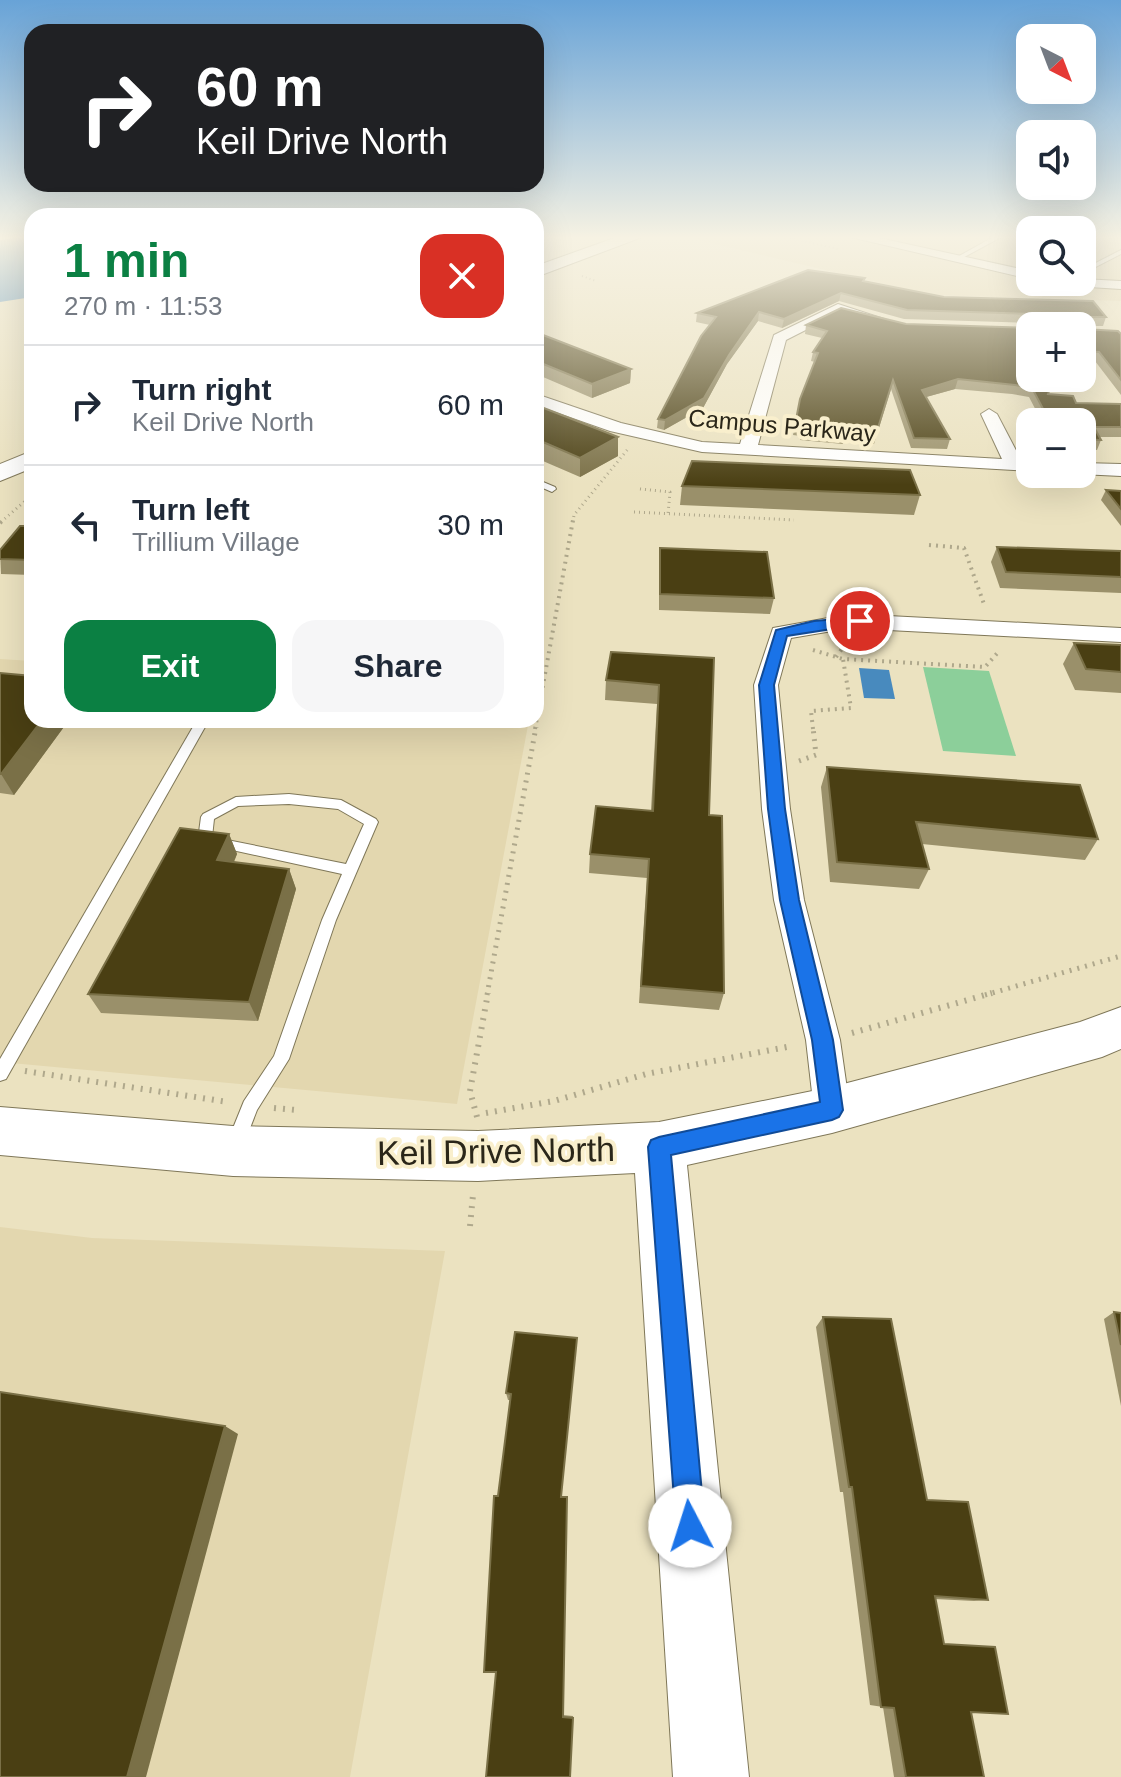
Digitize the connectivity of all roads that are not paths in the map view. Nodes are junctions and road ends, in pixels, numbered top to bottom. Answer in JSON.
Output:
{"nodes":[{"id":1,"x":817,"y":319,"type":"edge"},
{"id":2,"x":875,"y":319,"type":"edge"},
{"id":3,"x":889,"y":323,"type":"edge"},
{"id":4,"x":544,"y":402,"type":"edge"},
{"id":5,"x":989,"y":414,"type":"dead end"},
{"id":6,"x":747,"y":452,"type":"junction"},
{"id":7,"x":1016,"y":455,"type":"edge"},
{"id":8,"x":24,"y":462,"type":"edge"},
{"id":9,"x":1016,"y":466,"type":"edge"},
{"id":10,"x":1096,"y":469,"type":"edge"},
{"id":11,"x":1121,"y":470,"type":"edge"},
{"id":12,"x":0,"y":473,"type":"edge"},
{"id":13,"x":544,"y":486,"type":"edge"},
{"id":14,"x":552,"y":489,"type":"dead end"},
{"id":15,"x":1121,"y":635,"type":"edge"},
{"id":16,"x":198,"y":728,"type":"edge"},
{"id":17,"x":349,"y":870,"type":"junction"},
{"id":18,"x":1121,"y":1027,"type":"edge"},
{"id":19,"x":1,"y":1071,"type":"edge"},
{"id":20,"x":832,"y":1110,"type":"junction"},
{"id":21,"x":242,"y":1129,"type":"junction"},
{"id":22,"x":0,"y":1131,"type":"edge"},
{"id":23,"x":659,"y":1147,"type":"junction"},
{"id":24,"x":711,"y":1777,"type":"edge"}],
"edges":[{"from":1,"to":6,"type":"street"},
{"from":2,"to":3,"type":"street"},
{"from":4,"to":6,"type":"street","name":"Campus Parkway"},
{"from":5,"to":7,"type":"street"},
{"from":6,"to":9,"type":"street","name":"Campus Parkway"},
{"from":8,"to":12,"type":"street"},
{"from":10,"to":11,"type":"street"},
{"from":13,"to":14,"type":"lane"},
{"from":15,"to":20,"type":"street"},
{"from":16,"to":19,"type":"lane"},
{"from":17,"to":17,"type":"lane"},
{"from":17,"to":21,"type":"lane"},
{"from":18,"to":20,"type":"street","name":"Keil Drive North"},
{"from":20,"to":23,"type":"street","name":"Keil Drive North"},
{"from":21,"to":22,"type":"street","name":"Keil Drive North"},
{"from":21,"to":23,"type":"street","name":"Keil Drive North"},
{"from":23,"to":24,"type":"street"}]}
